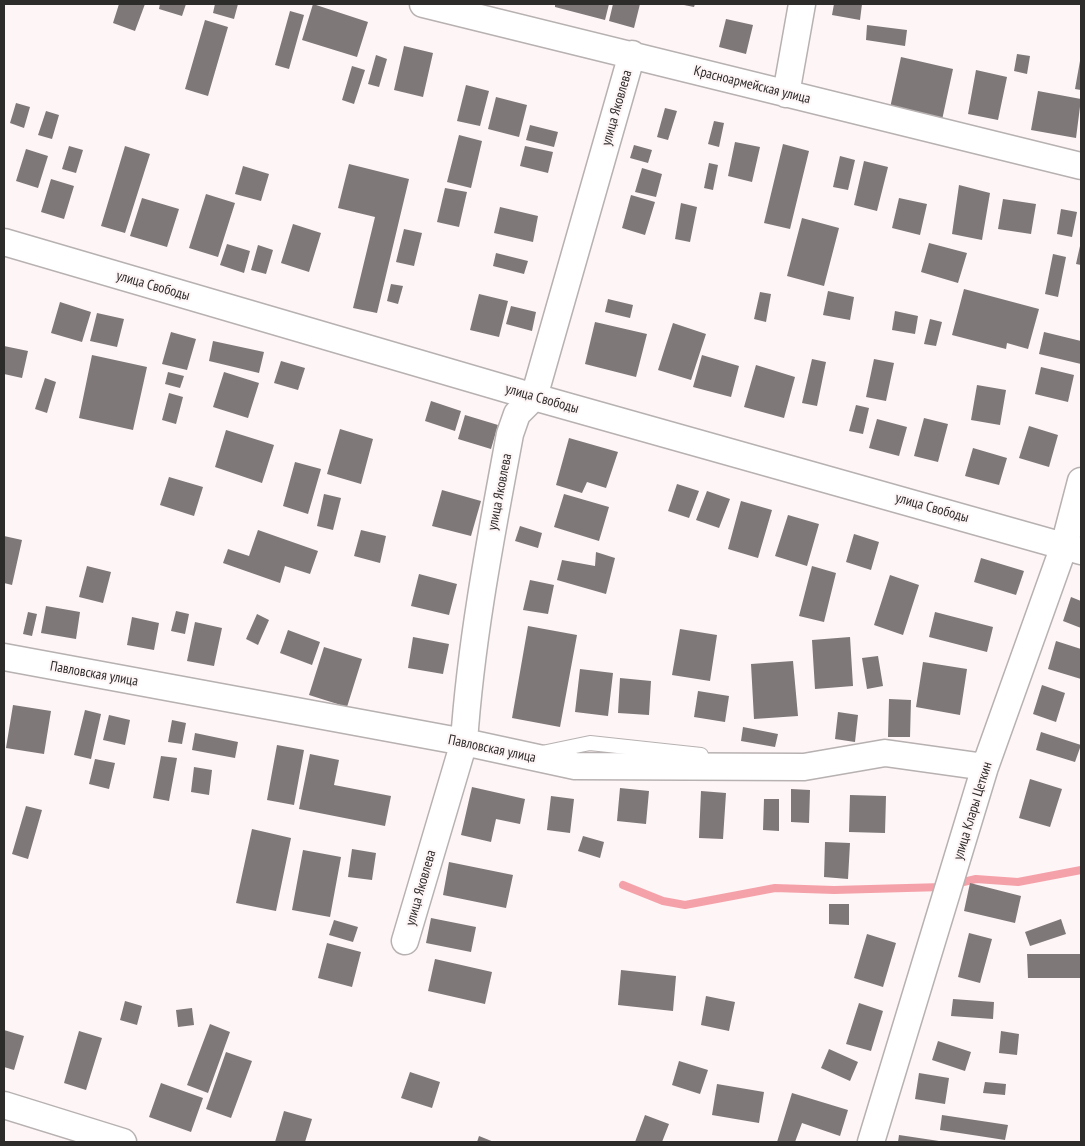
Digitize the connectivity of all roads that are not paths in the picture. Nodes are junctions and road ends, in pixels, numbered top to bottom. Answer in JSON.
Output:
{"nodes":[{"id":1,"x":423,"y":4,"type":"edge"},
{"id":2,"x":802,"y":4,"type":"edge"},
{"id":3,"x":632,"y":54,"type":"junction"},
{"id":4,"x":786,"y":94,"type":"junction"},
{"id":5,"x":1081,"y":166,"type":"edge"},
{"id":6,"x":4,"y":242,"type":"edge"},
{"id":7,"x":534,"y":397,"type":"junction"},
{"id":8,"x":1081,"y":482,"type":"edge"},
{"id":9,"x":1073,"y":548,"type":"edge"},
{"id":10,"x":4,"y":658,"type":"edge"},
{"id":11,"x":464,"y":742,"type":"junction"},
{"id":12,"x":985,"y":767,"type":"junction"},
{"id":13,"x":405,"y":941,"type":"dead end"},
{"id":14,"x":4,"y":1105,"type":"edge"},
{"id":15,"x":123,"y":1142,"type":"edge"},
{"id":16,"x":872,"y":1142,"type":"edge"}],
"edges":[{"from":1,"to":3,"type":"street","name":"Красноармейская улица"},
{"from":2,"to":4,"type":"street"},
{"from":3,"to":4,"type":"street","name":"Красноармейская улица"},
{"from":3,"to":7,"type":"street","name":"улица Яковлева"},
{"from":4,"to":5,"type":"street","name":"Красноармейская улица"},
{"from":6,"to":7,"type":"street","name":"улица Свободы"},
{"from":7,"to":9,"type":"street","name":"улица Свободы"},
{"from":7,"to":11,"type":"street","name":"улица Яковлева"},
{"from":8,"to":9,"type":"street","name":"улица Клары Цеткин"},
{"from":9,"to":12,"type":"street","name":"улица Клары Цеткин"},
{"from":10,"to":11,"type":"street","name":"Павловская улица"},
{"from":11,"to":12,"type":"street","name":"Павловская улица"},
{"from":11,"to":13,"type":"street","name":"улица Яковлева"},
{"from":12,"to":16,"type":"street","name":"улица Клары Цеткин"},
{"from":14,"to":15,"type":"street"}]}
